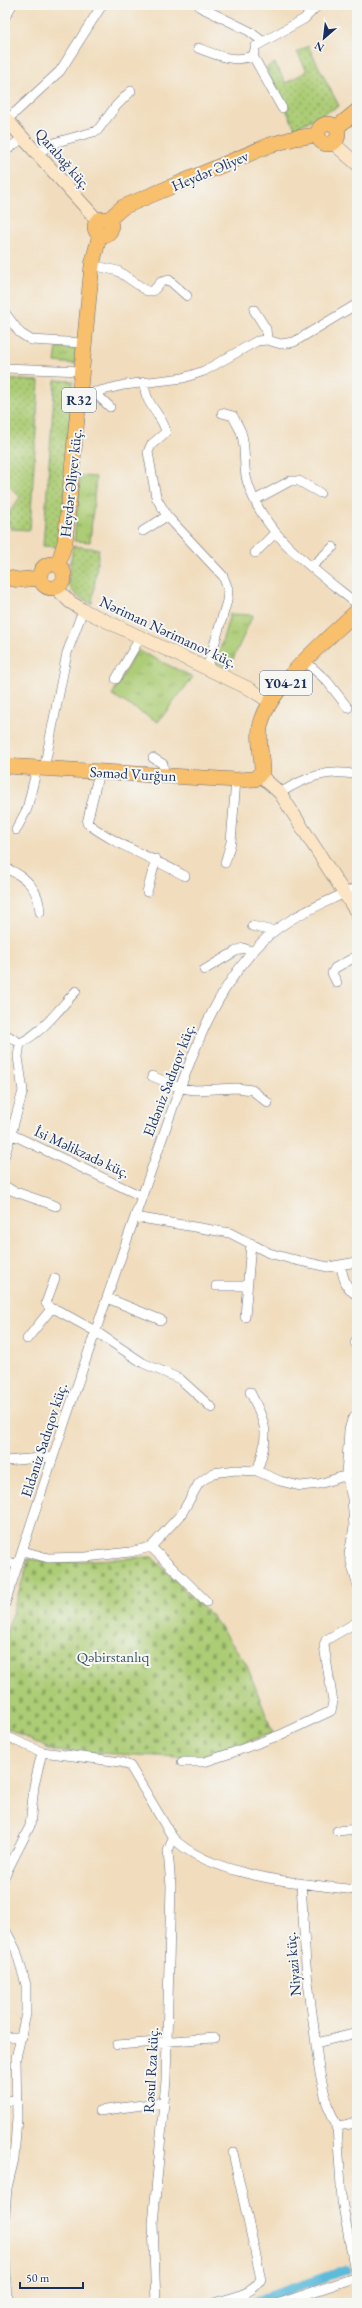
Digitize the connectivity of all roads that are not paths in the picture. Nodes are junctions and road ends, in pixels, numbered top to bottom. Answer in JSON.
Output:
{"nodes":[{"id":1,"x":12,"y":5,"type":"edge"},
{"id":2,"x":102,"y":5,"type":"edge"},
{"id":3,"x":318,"y":5,"type":"edge"},
{"id":4,"x":200,"y":7,"type":"dead end"},
{"id":5,"x":5,"y":17,"type":"edge"},
{"id":6,"x":262,"y":42,"type":"junction"},
{"id":7,"x":198,"y":48,"type":"dead end"},
{"id":8,"x":253,"y":56,"type":"junction"},
{"id":9,"x":131,"y":92,"type":"dead end"},
{"id":10,"x":282,"y":108,"type":"dead end"},
{"id":11,"x":357,"y":111,"type":"edge"},
{"id":12,"x":6,"y":119,"type":"edge"},
{"id":13,"x":334,"y":136,"type":"junction"},
{"id":14,"x":24,"y":138,"type":"junction"},
{"id":15,"x":5,"y":151,"type":"edge"},
{"id":16,"x":37,"y":153,"type":"junction"},
{"id":17,"x":357,"y":164,"type":"edge"},
{"id":18,"x":102,"y":225,"type":"junction"},
{"id":19,"x":92,"y":265,"type":"junction"},
{"id":20,"x":187,"y":296,"type":"dead end"},
{"id":21,"x":357,"y":304,"type":"edge"},
{"id":22,"x":254,"y":310,"type":"dead end"},
{"id":23,"x":5,"y":312,"type":"edge"},
{"id":24,"x":267,"y":340,"type":"junction"},
{"id":25,"x":83,"y":343,"type":"junction"},
{"id":26,"x":5,"y":368,"type":"edge"},
{"id":27,"x":82,"y":371,"type":"junction"},
{"id":28,"x":144,"y":382,"type":"junction"},
{"id":29,"x":87,"y":394,"type":"junction"},
{"id":30,"x":110,"y":407,"type":"dead end"},
{"id":31,"x":222,"y":413,"type":"dead end"},
{"id":32,"x":320,"y":493,"type":"dead end"},
{"id":33,"x":255,"y":500,"type":"junction"},
{"id":34,"x":167,"y":516,"type":"junction"},
{"id":35,"x":142,"y":531,"type":"dead end"},
{"id":36,"x":276,"y":533,"type":"junction"},
{"id":37,"x":333,"y":547,"type":"dead end"},
{"id":38,"x":254,"y":553,"type":"dead end"},
{"id":39,"x":58,"y":566,"type":"junction"},
{"id":40,"x":311,"y":567,"type":"junction"},
{"id":41,"x":5,"y":577,"type":"edge"},
{"id":42,"x":40,"y":578,"type":"junction"},
{"id":43,"x":55,"y":587,"type":"junction"},
{"id":44,"x":357,"y":604,"type":"edge"},
{"id":45,"x":83,"y":610,"type":"junction"},
{"id":46,"x":357,"y":611,"type":"edge"},
{"id":47,"x":140,"y":638,"type":"junction"},
{"id":48,"x":305,"y":661,"type":"junction"},
{"id":49,"x":207,"y":669,"type":"junction"},
{"id":50,"x":116,"y":679,"type":"dead end"},
{"id":51,"x":270,"y":702,"type":"junction"},
{"id":52,"x":348,"y":708,"type":"dead end"},
{"id":53,"x":153,"y":758,"type":"dead end"},
{"id":54,"x":5,"y":766,"type":"edge"},
{"id":55,"x":40,"y":769,"type":"junction"},
{"id":56,"x":99,"y":772,"type":"junction"},
{"id":57,"x":164,"y":775,"type":"junction"},
{"id":58,"x":260,"y":775,"type":"junction"},
{"id":59,"x":357,"y":775,"type":"edge"},
{"id":60,"x":236,"y":780,"type":"junction"},
{"id":61,"x":280,"y":792,"type":"junction"},
{"id":62,"x":16,"y":830,"type":"dead end"},
{"id":63,"x":156,"y":859,"type":"junction"},
{"id":64,"x":225,"y":863,"type":"dead end"},
{"id":65,"x":5,"y":868,"type":"edge"},
{"id":66,"x":186,"y":876,"type":"dead end"},
{"id":67,"x":357,"y":887,"type":"edge"},
{"id":68,"x":147,"y":892,"type":"dead end"},
{"id":69,"x":345,"y":894,"type":"junction"},
{"id":70,"x":40,"y":912,"type":"dead end"},
{"id":71,"x":357,"y":913,"type":"edge"},
{"id":72,"x":252,"y":926,"type":"dead end"},
{"id":73,"x":273,"y":931,"type":"junction"},
{"id":74,"x":253,"y":952,"type":"junction"},
{"id":75,"x":357,"y":956,"type":"edge"},
{"id":76,"x":204,"y":970,"type":"dead end"},
{"id":77,"x":337,"y":983,"type":"dead end"},
{"id":78,"x":76,"y":991,"type":"dead end"},
{"id":79,"x":5,"y":1034,"type":"edge"},
{"id":80,"x":20,"y":1043,"type":"junction"},
{"id":81,"x":152,"y":1076,"type":"dead end"},
{"id":82,"x":180,"y":1088,"type":"junction"},
{"id":83,"x":268,"y":1103,"type":"dead end"},
{"id":84,"x":11,"y":1134,"type":"junction"},
{"id":85,"x":5,"y":1155,"type":"edge"},
{"id":86,"x":5,"y":1186,"type":"edge"},
{"id":87,"x":141,"y":1196,"type":"junction"},
{"id":88,"x":56,"y":1206,"type":"dead end"},
{"id":89,"x":135,"y":1217,"type":"junction"},
{"id":90,"x":251,"y":1243,"type":"junction"},
{"id":91,"x":357,"y":1262,"type":"edge"},
{"id":92,"x":341,"y":1266,"type":"junction"},
{"id":93,"x":55,"y":1278,"type":"dead end"},
{"id":94,"x":216,"y":1286,"type":"dead end"},
{"id":95,"x":247,"y":1286,"type":"junction"},
{"id":96,"x":357,"y":1295,"type":"edge"},
{"id":97,"x":107,"y":1298,"type":"junction"},
{"id":98,"x":51,"y":1309,"type":"junction"},
{"id":99,"x":245,"y":1317,"type":"dead end"},
{"id":100,"x":161,"y":1320,"type":"dead end"},
{"id":101,"x":95,"y":1331,"type":"junction"},
{"id":102,"x":27,"y":1339,"type":"dead end"},
{"id":103,"x":250,"y":1392,"type":"dead end"},
{"id":104,"x":212,"y":1408,"type":"dead end"},
{"id":105,"x":357,"y":1414,"type":"edge"},
{"id":106,"x":52,"y":1457,"type":"junction"},
{"id":107,"x":5,"y":1461,"type":"edge"},
{"id":108,"x":257,"y":1471,"type":"junction"},
{"id":109,"x":357,"y":1472,"type":"edge"},
{"id":110,"x":346,"y":1475,"type":"junction"},
{"id":111,"x":151,"y":1547,"type":"junction"},
{"id":112,"x":23,"y":1551,"type":"junction"},
{"id":113,"x":5,"y":1562,"type":"edge"},
{"id":114,"x":18,"y":1564,"type":"junction"},
{"id":115,"x":357,"y":1584,"type":"edge"},
{"id":116,"x":207,"y":1602,"type":"dead end"},
{"id":117,"x":5,"y":1604,"type":"edge"},
{"id":118,"x":357,"y":1622,"type":"edge"},
{"id":119,"x":5,"y":1736,"type":"edge"},
{"id":120,"x":42,"y":1752,"type":"junction"},
{"id":121,"x":182,"y":1762,"type":"dead end"},
{"id":122,"x":357,"y":1829,"type":"edge"},
{"id":123,"x":337,"y":1832,"type":"dead end"},
{"id":124,"x":174,"y":1838,"type":"junction"},
{"id":125,"x":5,"y":1875,"type":"edge"},
{"id":126,"x":301,"y":1884,"type":"junction"},
{"id":127,"x":357,"y":1890,"type":"edge"},
{"id":128,"x":5,"y":1928,"type":"edge"},
{"id":129,"x":357,"y":2033,"type":"edge"},
{"id":130,"x":5,"y":2037,"type":"edge"},
{"id":131,"x":22,"y":2037,"type":"junction"},
{"id":132,"x":214,"y":2038,"type":"dead end"},
{"id":133,"x":166,"y":2041,"type":"junction"},
{"id":134,"x":316,"y":2043,"type":"junction"},
{"id":135,"x":117,"y":2045,"type":"dead end"},
{"id":136,"x":16,"y":2100,"type":"junction"},
{"id":137,"x":5,"y":2101,"type":"edge"},
{"id":138,"x":164,"y":2102,"type":"junction"},
{"id":139,"x":99,"y":2111,"type":"dead end"},
{"id":140,"x":357,"y":2123,"type":"edge"},
{"id":141,"x":338,"y":2126,"type":"junction"},
{"id":142,"x":233,"y":2153,"type":"dead end"},
{"id":143,"x":6,"y":2188,"type":"edge"},
{"id":144,"x":5,"y":2214,"type":"edge"},
{"id":145,"x":354,"y":2253,"type":"edge"},
{"id":146,"x":5,"y":2258,"type":"edge"},
{"id":147,"x":6,"y":2273,"type":"edge"},
{"id":148,"x":356,"y":2277,"type":"edge"},
{"id":149,"x":7,"y":2303,"type":"edge"},
{"id":150,"x":156,"y":2303,"type":"edge"},
{"id":151,"x":214,"y":2303,"type":"edge"},
{"id":152,"x":280,"y":2303,"type":"edge"}],
"edges":[{"from":1,"to":5,"type":"street"},
{"from":2,"to":12,"type":"street"},
{"from":3,"to":6,"type":"street"},
{"from":4,"to":6,"type":"street"},
{"from":6,"to":8,"type":"street"},
{"from":7,"to":8,"type":"street"},
{"from":8,"to":10,"type":"street"},
{"from":9,"to":16,"type":"street"},
{"from":11,"to":13,"type":"main road"},
{"from":12,"to":14,"type":"street","name":"Qarabağ küç."},
{"from":13,"to":17,"type":"street"},
{"from":13,"to":18,"type":"main road","name":"Heydər Əliyev"},
{"from":14,"to":15,"type":"street"},
{"from":14,"to":16,"type":"street","name":"Qarabağ küç."},
{"from":16,"to":18,"type":"street","name":"Qarabağ küç."},
{"from":18,"to":19,"type":"main road","name":"Heydər Əliyev küç.","number":"R32"},
{"from":19,"to":20,"type":"street"},
{"from":19,"to":25,"type":"main road","name":"Heydər Əliyev küç.","number":"R32"},
{"from":21,"to":24,"type":"street"},
{"from":22,"to":24,"type":"street"},
{"from":23,"to":25,"type":"street"},
{"from":24,"to":28,"type":"street"},
{"from":25,"to":27,"type":"main road","name":"Heydər Əliyev küç.","number":"R32"},
{"from":26,"to":27,"type":"street"},
{"from":27,"to":29,"type":"main road","name":"Heydər Əliyev küç.","number":"R32"},
{"from":28,"to":29,"type":"street"},
{"from":28,"to":34,"type":"street"},
{"from":29,"to":30,"type":"street"},
{"from":29,"to":39,"type":"main road","name":"Heydər Əliyev küç.","number":"R32"},
{"from":31,"to":33,"type":"street"},
{"from":32,"to":33,"type":"street"},
{"from":33,"to":36,"type":"street"},
{"from":34,"to":35,"type":"street"},
{"from":34,"to":49,"type":"street"},
{"from":36,"to":38,"type":"street"},
{"from":36,"to":40,"type":"street"},
{"from":37,"to":40,"type":"street"},
{"from":39,"to":42,"type":"main road"},
{"from":39,"to":43,"type":"main road"},
{"from":40,"to":44,"type":"street"},
{"from":41,"to":42,"type":"main road"},
{"from":42,"to":43,"type":"main road"},
{"from":43,"to":45,"type":"street","name":"Nəriman Nərimanov küç.","number":"Y04-21"},
{"from":45,"to":47,"type":"street","name":"Nəriman Nərimanov küç.","number":"Y04-21"},
{"from":45,"to":55,"type":"street"},
{"from":46,"to":48,"type":"main road","number":"Y04-21"},
{"from":47,"to":49,"type":"street","name":"Nəriman Nərimanov küç.","number":"Y04-21"},
{"from":47,"to":50,"type":"street"},
{"from":48,"to":51,"type":"main road","number":"Y04-21"},
{"from":48,"to":52,"type":"street"},
{"from":49,"to":51,"type":"street","name":"Nəriman Nərimanov küç.","number":"Y04-21"},
{"from":51,"to":58,"type":"main road","number":"Y04-21"},
{"from":53,"to":57,"type":"street"},
{"from":54,"to":55,"type":"main road","name":"Səməd Vurğun"},
{"from":55,"to":56,"type":"main road","name":"Səməd Vurğun"},
{"from":55,"to":62,"type":"street"},
{"from":56,"to":57,"type":"main road","name":"Səməd Vurğun"},
{"from":56,"to":63,"type":"street"},
{"from":57,"to":60,"type":"main road","name":"Səməd Vurğun"},
{"from":58,"to":60,"type":"main road","name":"Səməd Vurğun"},
{"from":58,"to":61,"type":"street"},
{"from":59,"to":61,"type":"street"},
{"from":60,"to":64,"type":"street"},
{"from":61,"to":69,"type":"street"},
{"from":63,"to":66,"type":"street"},
{"from":63,"to":68,"type":"street"},
{"from":65,"to":70,"type":"street"},
{"from":67,"to":69,"type":"street","name":"Eldəniz Sadıqov küç."},
{"from":69,"to":71,"type":"street"},
{"from":69,"to":73,"type":"street","name":"Eldəniz Sadıqov küç."},
{"from":72,"to":73,"type":"street"},
{"from":73,"to":74,"type":"street","name":"Eldəniz Sadıqov küç."},
{"from":74,"to":76,"type":"street"},
{"from":74,"to":82,"type":"street","name":"Eldəniz Sadıqov küç."},
{"from":75,"to":77,"type":"street"},
{"from":78,"to":80,"type":"street"},
{"from":79,"to":80,"type":"street"},
{"from":80,"to":84,"type":"street","name":"İsi Məlikzadə küç."},
{"from":81,"to":82,"type":"street"},
{"from":82,"to":83,"type":"street"},
{"from":82,"to":87,"type":"street","name":"Eldəniz Sadıqov küç."},
{"from":84,"to":85,"type":"street","name":"İsi Məlikzadə küç."},
{"from":84,"to":87,"type":"street","name":"İsi Məlikzadə küç."},
{"from":86,"to":88,"type":"street"},
{"from":87,"to":89,"type":"street","name":"Eldəniz Sadıqov küç."},
{"from":89,"to":90,"type":"street"},
{"from":89,"to":97,"type":"street","name":"Eldəniz Sadıqov küç."},
{"from":90,"to":92,"type":"street"},
{"from":90,"to":95,"type":"street"},
{"from":91,"to":92,"type":"street"},
{"from":92,"to":96,"type":"street"},
{"from":93,"to":98,"type":"street"},
{"from":94,"to":95,"type":"street"},
{"from":95,"to":99,"type":"street"},
{"from":97,"to":100,"type":"street"},
{"from":97,"to":101,"type":"street","name":"Eldəniz Sadıqov küç."},
{"from":98,"to":101,"type":"street"},
{"from":98,"to":102,"type":"street"},
{"from":101,"to":104,"type":"street"},
{"from":101,"to":106,"type":"street","name":"Eldəniz Sadıqov küç."},
{"from":103,"to":108,"type":"street"},
{"from":105,"to":110,"type":"street"},
{"from":106,"to":107,"type":"street"},
{"from":106,"to":112,"type":"street","name":"Eldəniz Sadıqov küç."},
{"from":108,"to":110,"type":"street"},
{"from":108,"to":111,"type":"street"},
{"from":109,"to":110,"type":"street"},
{"from":110,"to":115,"type":"street"},
{"from":111,"to":112,"type":"street"},
{"from":111,"to":116,"type":"street"},
{"from":112,"to":114,"type":"street","name":"Eldəniz Sadıqov küç."},
{"from":113,"to":114,"type":"street"},
{"from":114,"to":117,"type":"street","name":"Eldəniz Sadıqov küç."},
{"from":118,"to":121,"type":"street"},
{"from":119,"to":120,"type":"street"},
{"from":120,"to":124,"type":"street"},
{"from":120,"to":125,"type":"street"},
{"from":122,"to":123,"type":"street"},
{"from":124,"to":126,"type":"street"},
{"from":124,"to":133,"type":"street","name":"Rəsul Rza küç."},
{"from":126,"to":127,"type":"street"},
{"from":126,"to":134,"type":"street","name":"Niyazi küç."},
{"from":128,"to":131,"type":"street"},
{"from":129,"to":134,"type":"street"},
{"from":130,"to":131,"type":"street"},
{"from":131,"to":136,"type":"street"},
{"from":132,"to":133,"type":"street"},
{"from":133,"to":135,"type":"street"},
{"from":133,"to":138,"type":"street","name":"Rəsul Rza küç."},
{"from":134,"to":141,"type":"street","name":"Niyazi küç."},
{"from":136,"to":137,"type":"street"},
{"from":136,"to":143,"type":"street"},
{"from":138,"to":139,"type":"street"},
{"from":138,"to":150,"type":"street","name":"Rəsul Rza küç."},
{"from":140,"to":141,"type":"street"},
{"from":141,"to":145,"type":"street","name":"Niyazi küç."},
{"from":142,"to":151,"type":"street"},
{"from":143,"to":144,"type":"street"},
{"from":145,"to":148,"type":"street","name":"Niyazi küç."},
{"from":146,"to":147,"type":"street"},
{"from":147,"to":149,"type":"street"},
{"from":148,"to":152,"type":"street"}]}
